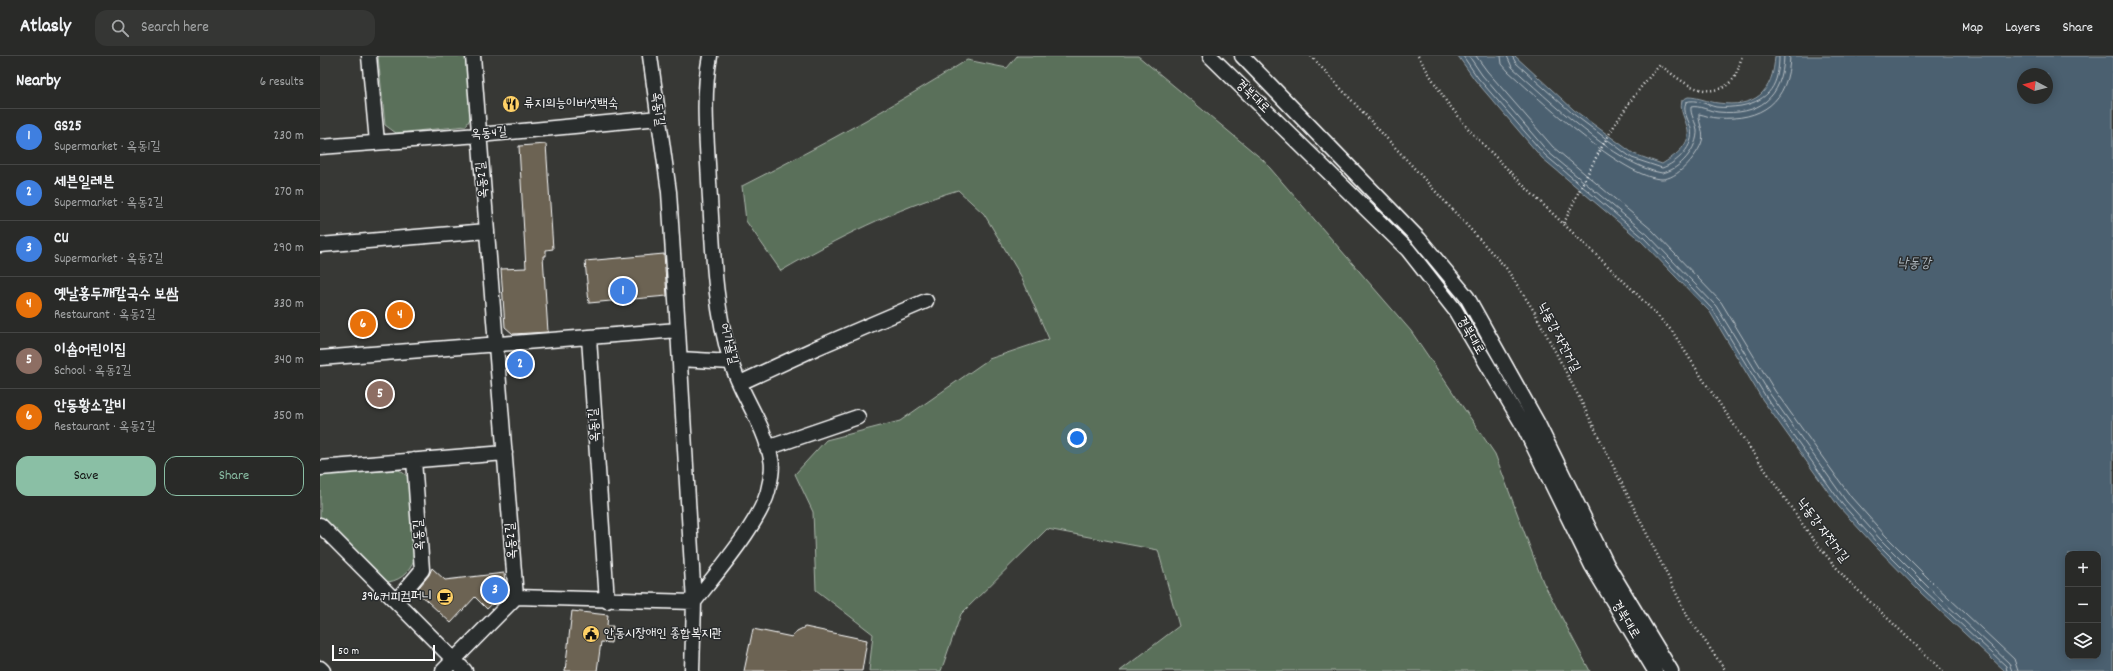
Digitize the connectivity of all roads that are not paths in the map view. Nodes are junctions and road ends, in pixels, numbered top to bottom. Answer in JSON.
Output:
{"nodes":[{"id":1,"x":369,"y":56,"type":"edge"},
{"id":2,"x":473,"y":56,"type":"edge"},
{"id":3,"x":650,"y":56,"type":"edge"},
{"id":4,"x":710,"y":56,"type":"edge"},
{"id":5,"x":1210,"y":56,"type":"edge"},
{"id":6,"x":1242,"y":56,"type":"edge"},
{"id":7,"x":659,"y":118,"type":"junction"},
{"id":8,"x":479,"y":135,"type":"junction"},
{"id":9,"x":376,"y":142,"type":"junction"},
{"id":10,"x":320,"y":147,"type":"edge"},
{"id":11,"x":487,"y":231,"type":"junction"},
{"id":12,"x":320,"y":245,"type":"edge"},
{"id":13,"x":926,"y":301,"type":"dead end"},
{"id":14,"x":678,"y":330,"type":"junction"},
{"id":15,"x":588,"y":338,"type":"junction"},
{"id":16,"x":496,"y":344,"type":"junction"},
{"id":17,"x":320,"y":358,"type":"edge"},
{"id":18,"x":680,"y":359,"type":"junction"},
{"id":19,"x":731,"y":362,"type":"junction"},
{"id":20,"x":740,"y":383,"type":"junction"},
{"id":21,"x":858,"y":417,"type":"dead end"},
{"id":22,"x":767,"y":448,"type":"junction"},
{"id":23,"x":505,"y":453,"type":"junction"},
{"id":24,"x":414,"y":460,"type":"junction"},
{"id":25,"x":320,"y":468,"type":"edge"},
{"id":26,"x":320,"y":525,"type":"edge"},
{"id":27,"x":516,"y":597,"type":"junction"},
{"id":28,"x":396,"y":600,"type":"junction"},
{"id":29,"x":607,"y":601,"type":"junction"},
{"id":30,"x":694,"y":602,"type":"junction"},
{"id":31,"x":1631,"y":630,"type":"junction"},
{"id":32,"x":454,"y":660,"type":"junction"},
{"id":33,"x":320,"y":668,"type":"edge"},
{"id":34,"x":323,"y":671,"type":"edge"},
{"id":35,"x":444,"y":671,"type":"edge"},
{"id":36,"x":465,"y":671,"type":"edge"},
{"id":37,"x":692,"y":671,"type":"edge"},
{"id":38,"x":1645,"y":671,"type":"edge"},
{"id":39,"x":1656,"y":671,"type":"edge"},
{"id":40,"x":1671,"y":671,"type":"edge"}],
"edges":[{"from":1,"to":9,"type":"street"},
{"from":2,"to":8,"type":"street","name":"옥동2길"},
{"from":3,"to":7,"type":"street","name":"옥동1길"},
{"from":4,"to":19,"type":"street","name":"어가골길"},
{"from":5,"to":31,"type":"street","name":"경북대로"},
{"from":6,"to":40,"type":"street","name":"경북대로"},
{"from":7,"to":8,"type":"street","name":"옥동4길"},
{"from":7,"to":14,"type":"street","name":"옥동1길"},
{"from":8,"to":9,"type":"street","name":"옥동4길"},
{"from":8,"to":11,"type":"street","name":"옥동2길"},
{"from":9,"to":10,"type":"street","name":"옥동4길"},
{"from":11,"to":12,"type":"street"},
{"from":11,"to":16,"type":"street","name":"옥동2길"},
{"from":13,"to":20,"type":"street"},
{"from":14,"to":15,"type":"street"},
{"from":14,"to":18,"type":"street","name":"옥동1길"},
{"from":15,"to":16,"type":"street"},
{"from":15,"to":29,"type":"street","name":"옥동1길"},
{"from":16,"to":17,"type":"street"},
{"from":16,"to":23,"type":"street","name":"옥동2길"},
{"from":18,"to":19,"type":"street"},
{"from":18,"to":30,"type":"street","name":"옥동1길"},
{"from":19,"to":20,"type":"street","name":"어가골길"},
{"from":20,"to":22,"type":"street","name":"어가골길"},
{"from":21,"to":22,"type":"street"},
{"from":22,"to":30,"type":"street","name":"어가골길"},
{"from":23,"to":24,"type":"street"},
{"from":23,"to":27,"type":"street","name":"옥동2길"},
{"from":24,"to":25,"type":"street"},
{"from":24,"to":28,"type":"street","name":"옥동길"},
{"from":26,"to":28,"type":"street"},
{"from":27,"to":29,"type":"street"},
{"from":27,"to":32,"type":"street"},
{"from":28,"to":32,"type":"street"},
{"from":29,"to":30,"type":"street"},
{"from":30,"to":37,"type":"street","name":"옥동1길"},
{"from":31,"to":38,"type":"street"},
{"from":31,"to":39,"type":"street","name":"경북대로"},
{"from":32,"to":35,"type":"street"},
{"from":32,"to":36,"type":"street"},
{"from":33,"to":34,"type":"street"}]}
